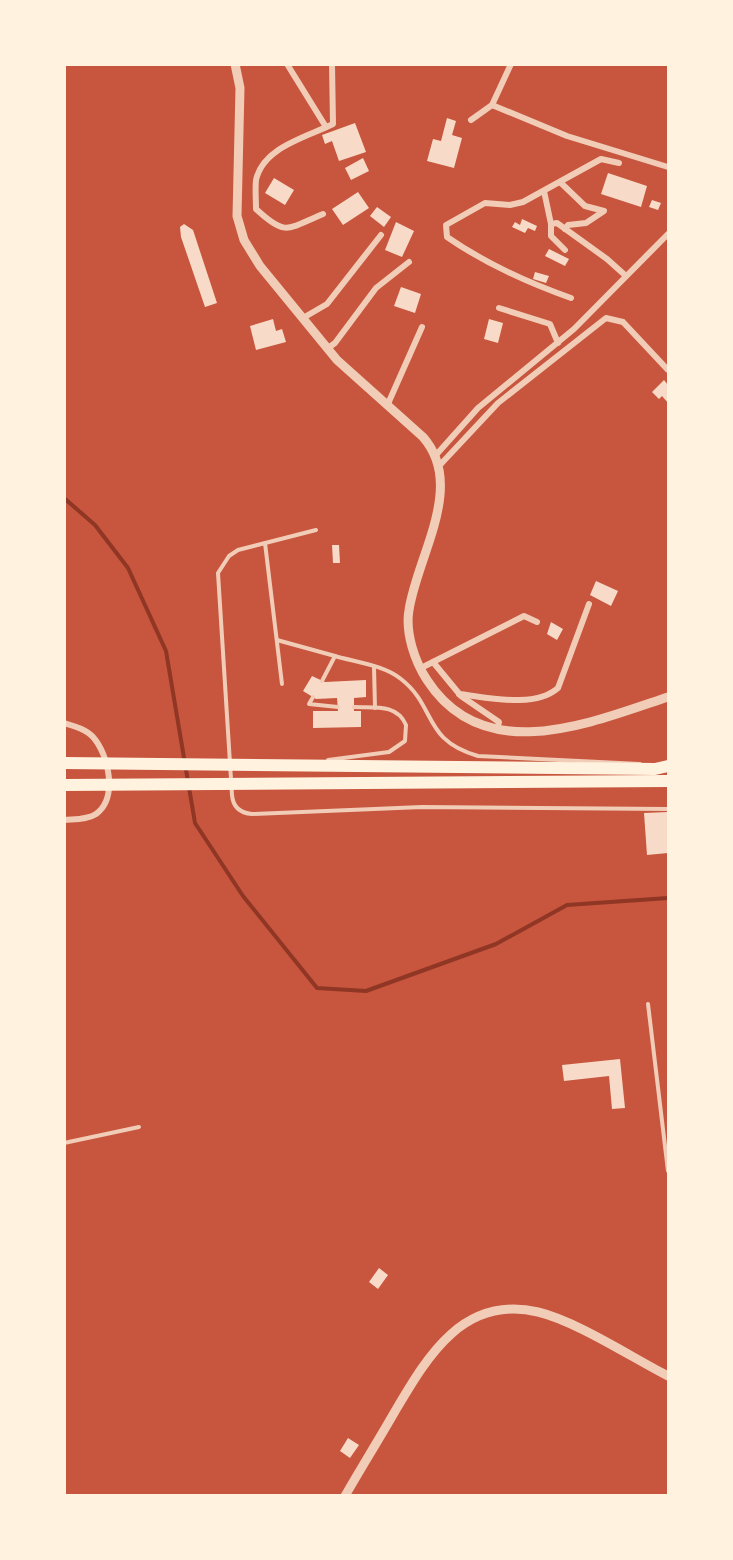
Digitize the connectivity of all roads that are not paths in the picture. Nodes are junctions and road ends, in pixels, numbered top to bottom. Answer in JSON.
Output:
{"nodes":[{"id":1,"x":235,"y":64,"type":"edge"},
{"id":2,"x":287,"y":64,"type":"edge"},
{"id":3,"x":332,"y":64,"type":"edge"},
{"id":4,"x":511,"y":64,"type":"edge"},
{"id":5,"x":492,"y":105,"type":"junction"},
{"id":6,"x":471,"y":120,"type":"dead end"},
{"id":7,"x":326,"y":127,"type":"junction"},
{"id":8,"x":620,"y":163,"type":"dead end"},
{"id":9,"x":669,"y":167,"type":"edge"},
{"id":10,"x":560,"y":182,"type":"junction"},
{"id":11,"x":544,"y":191,"type":"junction"},
{"id":12,"x":323,"y":214,"type":"dead end"},
{"id":13,"x":551,"y":224,"type":"junction"},
{"id":14,"x":565,"y":229,"type":"junction"},
{"id":15,"x":669,"y":234,"type":"edge"},
{"id":16,"x":381,"y":235,"type":"dead end"},
{"id":17,"x":565,"y":250,"type":"dead end"},
{"id":18,"x":409,"y":262,"type":"dead end"},
{"id":19,"x":626,"y":276,"type":"junction"},
{"id":20,"x":571,"y":298,"type":"dead end"},
{"id":21,"x":499,"y":308,"type":"dead end"},
{"id":22,"x":303,"y":318,"type":"junction"},
{"id":23,"x":422,"y":327,"type":"dead end"},
{"id":24,"x":558,"y":343,"type":"junction"},
{"id":25,"x":328,"y":348,"type":"junction"},
{"id":26,"x":669,"y":370,"type":"edge"},
{"id":27,"x":387,"y":406,"type":"junction"},
{"id":28,"x":436,"y":455,"type":"junction"},
{"id":29,"x":440,"y":466,"type":"junction"},
{"id":30,"x":316,"y":530,"type":"dead end"},
{"id":31,"x":265,"y":543,"type":"junction"},
{"id":32,"x":589,"y":604,"type":"dead end"},
{"id":33,"x":537,"y":622,"type":"dead end"},
{"id":34,"x":277,"y":640,"type":"junction"},
{"id":35,"x":335,"y":656,"type":"junction"},
{"id":36,"x":433,"y":662,"type":"junction"},
{"id":37,"x":374,"y":667,"type":"junction"},
{"id":38,"x":421,"y":668,"type":"junction"},
{"id":39,"x":322,"y":681,"type":"dead end"},
{"id":40,"x":282,"y":684,"type":"dead end"},
{"id":41,"x":459,"y":694,"type":"junction"},
{"id":42,"x":313,"y":697,"type":"dead end"},
{"id":43,"x":669,"y":697,"type":"edge"},
{"id":44,"x":338,"y":707,"type":"dead end"},
{"id":45,"x":354,"y":707,"type":"dead end"},
{"id":46,"x":375,"y":708,"type":"junction"},
{"id":47,"x":64,"y":723,"type":"edge"},
{"id":48,"x":497,"y":731,"type":"junction"},
{"id":49,"x":64,"y":763,"type":"edge"},
{"id":50,"x":278,"y":764,"type":"junction"},
{"id":51,"x":669,"y":766,"type":"edge"},
{"id":52,"x":655,"y":769,"type":"junction"},
{"id":53,"x":669,"y":782,"type":"edge"},
{"id":54,"x":64,"y":785,"type":"edge"},
{"id":55,"x":669,"y":809,"type":"edge"},
{"id":56,"x":64,"y":820,"type":"edge"},
{"id":57,"x":648,"y":1004,"type":"dead end"},
{"id":58,"x":139,"y":1127,"type":"dead end"},
{"id":59,"x":64,"y":1143,"type":"edge"},
{"id":60,"x":669,"y":1171,"type":"edge"},
{"id":61,"x":669,"y":1376,"type":"edge"},
{"id":62,"x":345,"y":1496,"type":"edge"}],
"edges":[{"from":1,"to":22,"type":"street"},
{"from":2,"to":7,"type":"street"},
{"from":3,"to":7,"type":"street"},
{"from":4,"to":5,"type":"street"},
{"from":5,"to":6,"type":"street"},
{"from":5,"to":9,"type":"street"},
{"from":7,"to":12,"type":"street"},
{"from":8,"to":10,"type":"street"},
{"from":10,"to":11,"type":"street"},
{"from":10,"to":14,"type":"street"},
{"from":11,"to":13,"type":"street"},
{"from":11,"to":20,"type":"street"},
{"from":13,"to":14,"type":"street"},
{"from":13,"to":17,"type":"street"},
{"from":14,"to":19,"type":"street"},
{"from":15,"to":19,"type":"street"},
{"from":16,"to":22,"type":"street"},
{"from":18,"to":25,"type":"street"},
{"from":19,"to":24,"type":"street"},
{"from":21,"to":24,"type":"street"},
{"from":22,"to":25,"type":"street"},
{"from":23,"to":27,"type":"street"},
{"from":24,"to":28,"type":"street"},
{"from":25,"to":27,"type":"street"},
{"from":26,"to":29,"type":"street"},
{"from":27,"to":28,"type":"street"},
{"from":28,"to":29,"type":"street"},
{"from":29,"to":38,"type":"street"},
{"from":30,"to":31,"type":"lane"},
{"from":31,"to":34,"type":"lane"},
{"from":31,"to":55,"type":"lane"},
{"from":32,"to":41,"type":"street"},
{"from":33,"to":36,"type":"street"},
{"from":34,"to":35,"type":"lane"},
{"from":34,"to":40,"type":"lane"},
{"from":35,"to":37,"type":"lane"},
{"from":35,"to":39,"type":"lane"},
{"from":36,"to":38,"type":"street"},
{"from":36,"to":41,"type":"street"},
{"from":37,"to":46,"type":"lane"},
{"from":37,"to":52,"type":"lane"},
{"from":38,"to":48,"type":"street"},
{"from":41,"to":48,"type":"street"},
{"from":42,"to":44,"type":"lane"},
{"from":43,"to":48,"type":"street"},
{"from":45,"to":46,"type":"lane"},
{"from":46,"to":50,"type":"lane"},
{"from":47,"to":56,"type":"street"},
{"from":49,"to":50,"type":"highway"},
{"from":50,"to":52,"type":"highway"},
{"from":51,"to":52,"type":"highway"},
{"from":53,"to":54,"type":"highway"},
{"from":57,"to":60,"type":"lane"},
{"from":58,"to":59,"type":"lane"},
{"from":61,"to":62,"type":"street"}]}
